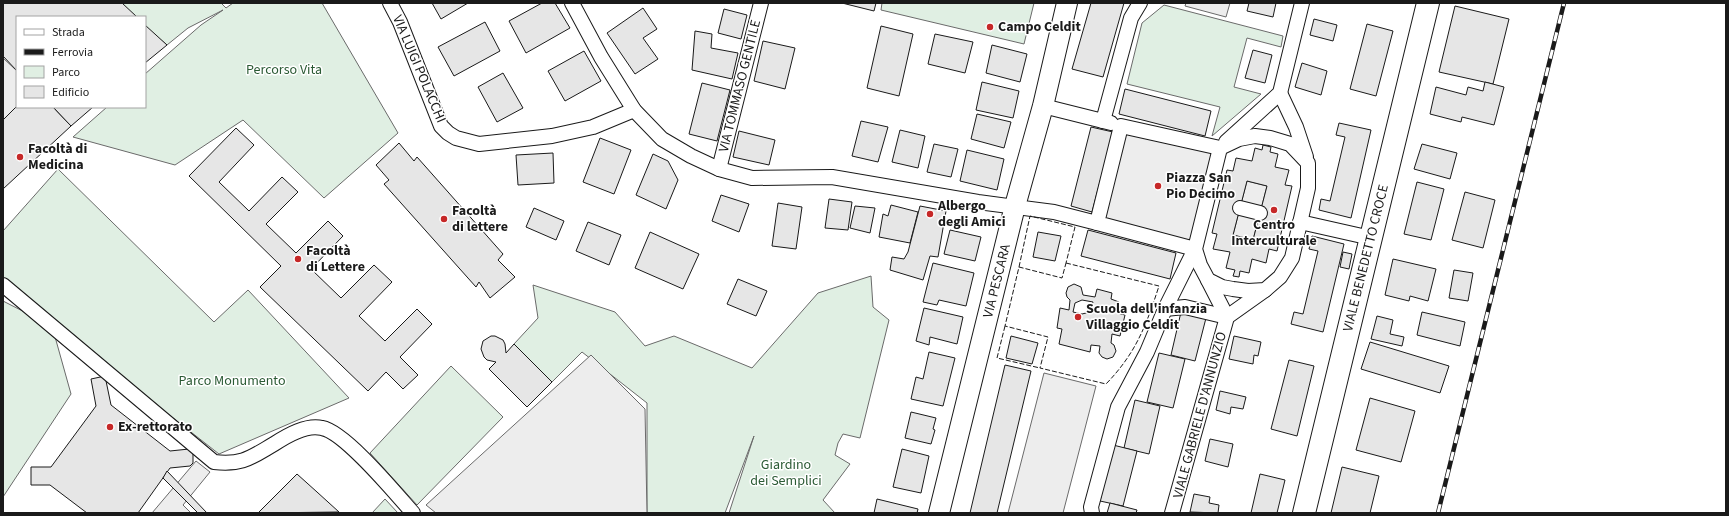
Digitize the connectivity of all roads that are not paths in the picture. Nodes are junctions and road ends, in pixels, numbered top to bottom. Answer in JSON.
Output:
{"nodes":[{"id":1,"x":390,"y":3,"type":"edge"},
{"id":2,"x":572,"y":3,"type":"edge"},
{"id":3,"x":761,"y":3,"type":"edge"},
{"id":4,"x":1068,"y":3,"type":"edge"},
{"id":5,"x":1140,"y":3,"type":"edge"},
{"id":6,"x":1302,"y":3,"type":"edge"},
{"id":7,"x":1428,"y":3,"type":"edge"},
{"id":8,"x":1280,"y":92,"type":"junction"},
{"id":9,"x":1043,"y":106,"type":"junction"},
{"id":10,"x":634,"y":110,"type":"junction"},
{"id":11,"x":1103,"y":121,"type":"junction"},
{"id":12,"x":1121,"y":126,"type":"junction"},
{"id":13,"x":1220,"y":148,"type":"junction"},
{"id":14,"x":1308,"y":164,"type":"junction"},
{"id":15,"x":719,"y":169,"type":"junction"},
{"id":16,"x":1015,"y":206,"type":"junction"},
{"id":17,"x":1240,"y":208,"type":"dead end"},
{"id":18,"x":1260,"y":213,"type":"dead end"},
{"id":19,"x":1300,"y":222,"type":"junction"},
{"id":20,"x":1097,"y":223,"type":"junction"},
{"id":21,"x":1371,"y":238,"type":"junction"},
{"id":22,"x":1195,"y":249,"type":"junction"},
{"id":23,"x":1208,"y":280,"type":"junction"},
{"id":24,"x":3,"y":285,"type":"edge"},
{"id":25,"x":1265,"y":290,"type":"junction"},
{"id":26,"x":1165,"y":309,"type":"junction"},
{"id":27,"x":1227,"y":317,"type":"junction"},
{"id":28,"x":413,"y":513,"type":"edge"},
{"id":29,"x":938,"y":513,"type":"edge"},
{"id":30,"x":1092,"y":513,"type":"edge"},
{"id":31,"x":1172,"y":513,"type":"edge"},
{"id":32,"x":1304,"y":513,"type":"edge"}],
"edges":[{"from":1,"to":10,"type":"street","name":"VIA LUIGI POLACCHI"},
{"from":2,"to":10,"type":"street"},
{"from":3,"to":15,"type":"street","name":"VIA TOMMASO GENTILE"},
{"from":4,"to":9,"type":"street","name":"VIA PESCARA"},
{"from":5,"to":11,"type":"street"},
{"from":6,"to":8,"type":"street"},
{"from":7,"to":21,"type":"main road","name":"VIALE BENEDETTO CROCE"},
{"from":8,"to":13,"type":"street"},
{"from":8,"to":14,"type":"street"},
{"from":9,"to":11,"type":"street"},
{"from":9,"to":16,"type":"street","name":"VIA PESCARA"},
{"from":10,"to":15,"type":"street"},
{"from":11,"to":12,"type":"street"},
{"from":12,"to":13,"type":"street"},
{"from":12,"to":20,"type":"street"},
{"from":13,"to":14,"type":"street"},
{"from":13,"to":22,"type":"street"},
{"from":14,"to":19,"type":"street"},
{"from":15,"to":16,"type":"street"},
{"from":16,"to":20,"type":"street"},
{"from":16,"to":29,"type":"street","name":"VIA PESCARA"},
{"from":17,"to":18,"type":"street"},
{"from":19,"to":21,"type":"street"},
{"from":19,"to":25,"type":"street"},
{"from":20,"to":22,"type":"street"},
{"from":21,"to":32,"type":"main road","name":"VIALE BENEDETTO CROCE"},
{"from":22,"to":23,"type":"street"},
{"from":22,"to":26,"type":"street"},
{"from":23,"to":25,"type":"street"},
{"from":23,"to":27,"type":"street","name":"VIALE GABRIELE D'ANNUNZIO"},
{"from":24,"to":28,"type":"street"},
{"from":25,"to":27,"type":"street","name":"VIALE GABRIELE D'ANNUNZIO"},
{"from":26,"to":27,"type":"street"},
{"from":26,"to":30,"type":"street"},
{"from":27,"to":31,"type":"street","name":"VIALE GABRIELE D'ANNUNZIO"}]}
